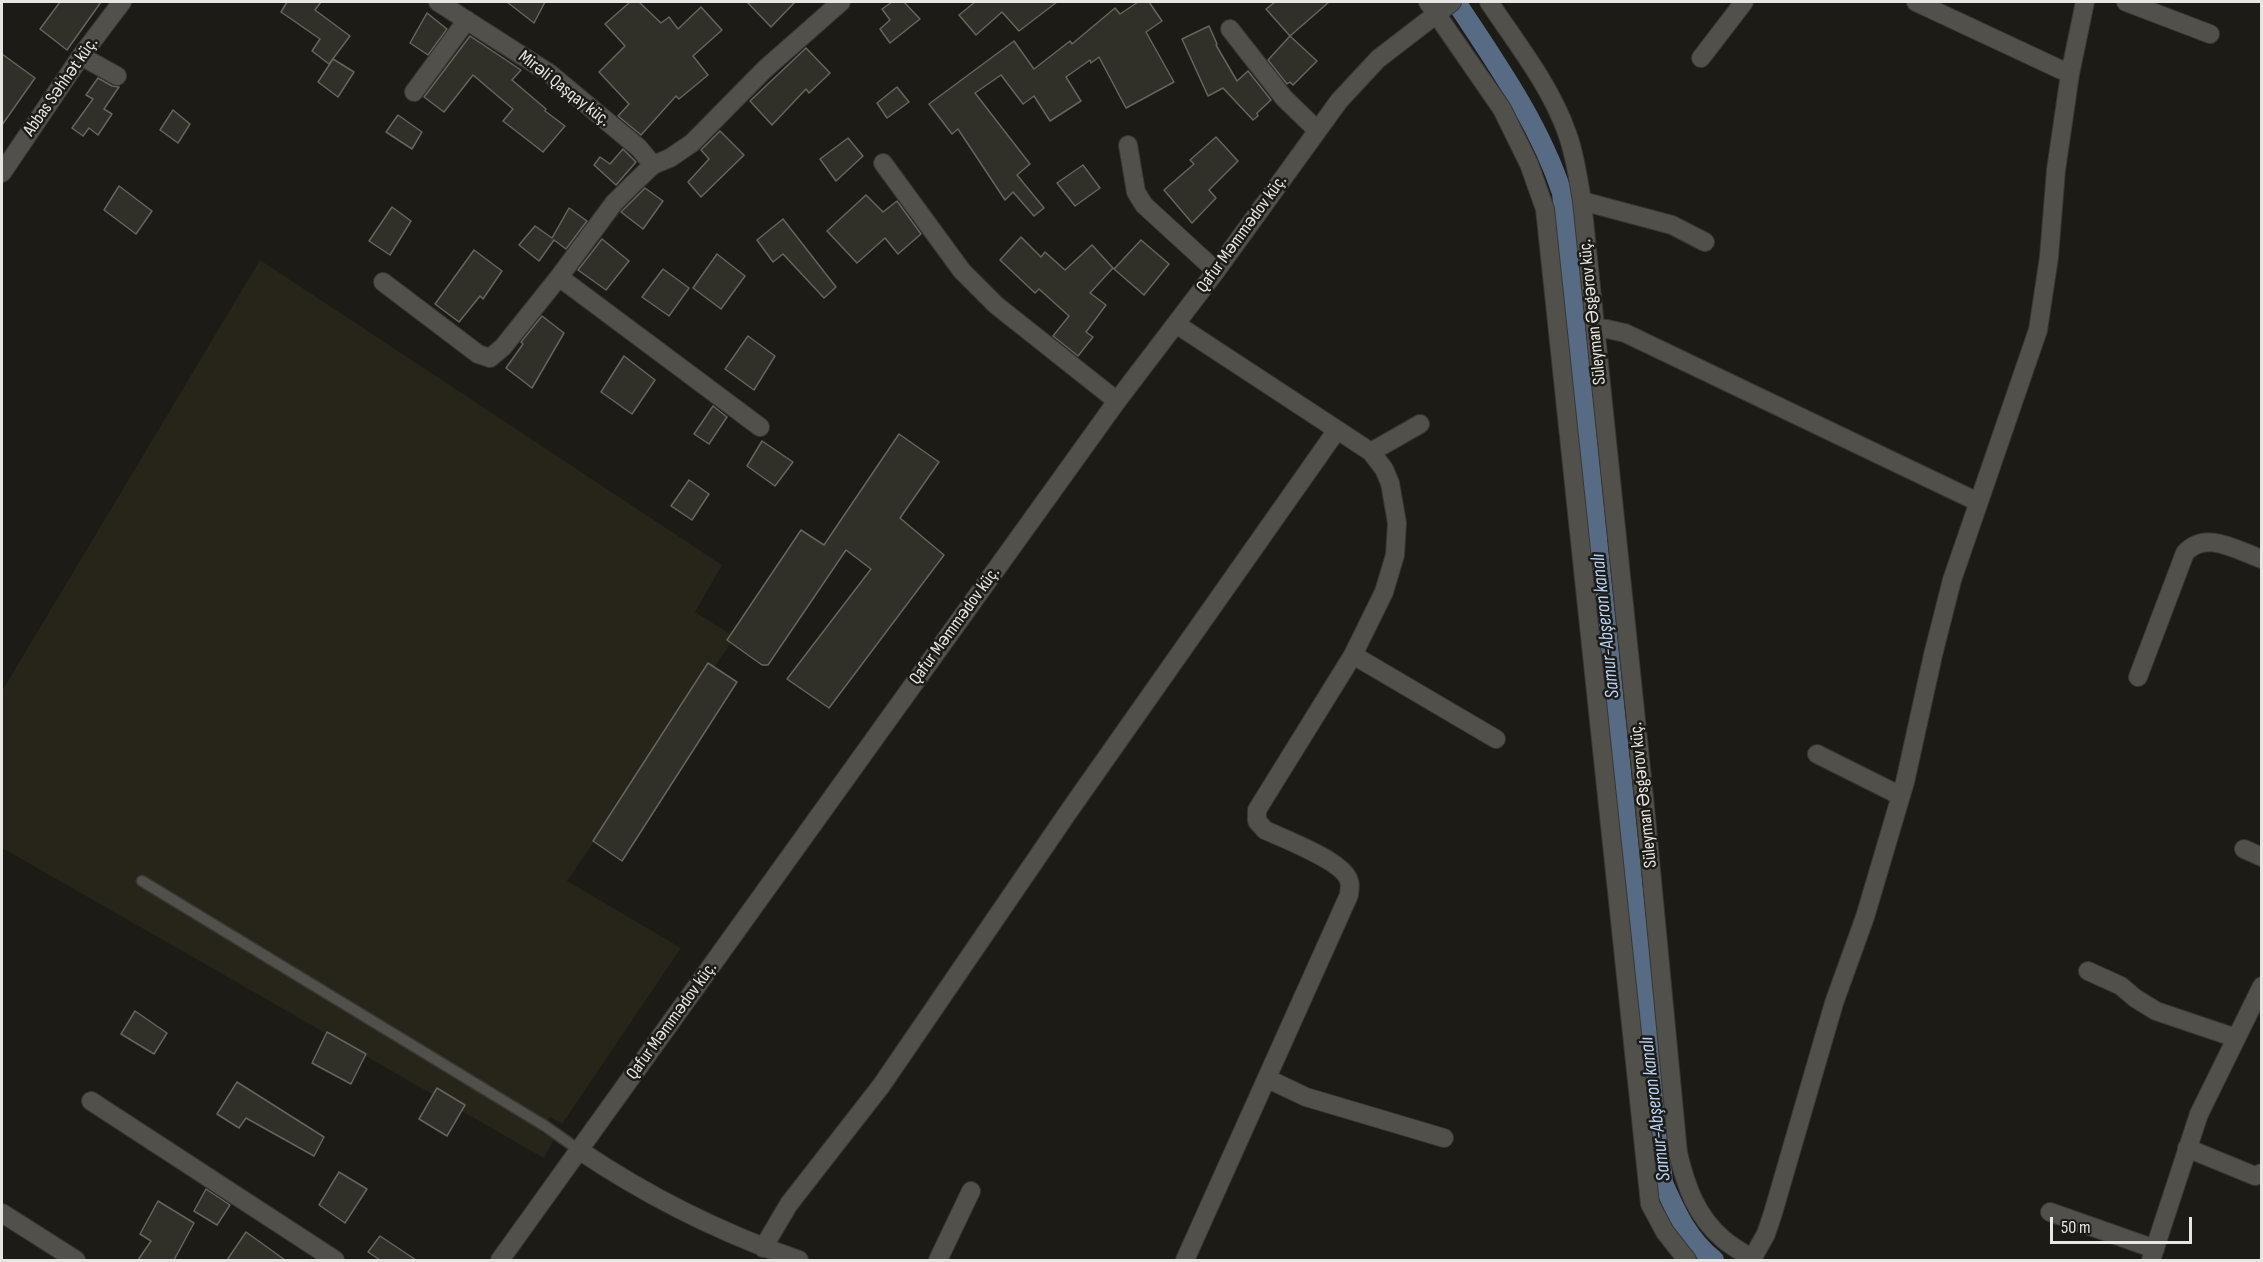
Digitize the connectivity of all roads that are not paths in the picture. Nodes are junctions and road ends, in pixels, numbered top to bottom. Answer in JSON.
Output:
{"nodes":[{"id":1,"x":122,"y":2,"type":"edge"},
{"id":2,"x":841,"y":2,"type":"edge"},
{"id":3,"x":1452,"y":2,"type":"edge"},
{"id":4,"x":1489,"y":2,"type":"edge"},
{"id":5,"x":1744,"y":2,"type":"edge"},
{"id":6,"x":1916,"y":2,"type":"edge"},
{"id":7,"x":2085,"y":2,"type":"edge"},
{"id":8,"x":2126,"y":2,"type":"edge"},
{"id":9,"x":1432,"y":8,"type":"edge"},
{"id":10,"x":455,"y":9,"type":"edge"},
{"id":11,"x":1230,"y":29,"type":"dead end"},
{"id":12,"x":2210,"y":34,"type":"dead end"},
{"id":13,"x":81,"y":56,"type":"junction"},
{"id":14,"x":1701,"y":58,"type":"dead end"},
{"id":15,"x":2070,"y":74,"type":"junction"},
{"id":16,"x":117,"y":76,"type":"dead end"},
{"id":17,"x":414,"y":92,"type":"dead end"},
{"id":18,"x":1317,"y":130,"type":"junction"},
{"id":19,"x":1128,"y":145,"type":"dead end"},
{"id":20,"x":883,"y":163,"type":"dead end"},
{"id":21,"x":653,"y":165,"type":"junction"},
{"id":22,"x":2,"y":172,"type":"edge"},
{"id":23,"x":1582,"y":201,"type":"junction"},
{"id":24,"x":1705,"y":242,"type":"dead end"},
{"id":25,"x":1216,"y":271,"type":"junction"},
{"id":26,"x":559,"y":277,"type":"junction"},
{"id":27,"x":383,"y":282,"type":"dead end"},
{"id":28,"x":1176,"y":324,"type":"junction"},
{"id":29,"x":1595,"y":329,"type":"junction"},
{"id":30,"x":1117,"y":401,"type":"junction"},
{"id":31,"x":1420,"y":424,"type":"dead end"},
{"id":32,"x":760,"y":428,"type":"dead end"},
{"id":33,"x":1337,"y":430,"type":"junction"},
{"id":34,"x":1371,"y":452,"type":"junction"},
{"id":35,"x":1978,"y":502,"type":"junction"},
{"id":36,"x":2262,"y":559,"type":"edge"},
{"id":37,"x":1353,"y":655,"type":"junction"},
{"id":38,"x":2138,"y":677,"type":"dead end"},
{"id":39,"x":1496,"y":739,"type":"dead end"},
{"id":40,"x":1817,"y":754,"type":"dead end"},
{"id":41,"x":1901,"y":796,"type":"junction"},
{"id":42,"x":2244,"y":849,"type":"dead end"},
{"id":43,"x":2262,"y":857,"type":"edge"},
{"id":44,"x":142,"y":881,"type":"dead end"},
{"id":45,"x":2088,"y":971,"type":"dead end"},
{"id":46,"x":2262,"y":986,"type":"edge"},
{"id":47,"x":2236,"y":1038,"type":"junction"},
{"id":48,"x":1268,"y":1079,"type":"junction"},
{"id":49,"x":91,"y":1101,"type":"dead end"},
{"id":50,"x":1444,"y":1138,"type":"dead end"},
{"id":51,"x":2187,"y":1148,"type":"junction"},
{"id":52,"x":579,"y":1150,"type":"junction"},
{"id":53,"x":2262,"y":1173,"type":"edge"},
{"id":54,"x":971,"y":1191,"type":"dead end"},
{"id":55,"x":2050,"y":1212,"type":"dead end"},
{"id":56,"x":2,"y":1213,"type":"edge"},
{"id":57,"x":764,"y":1248,"type":"junction"},
{"id":58,"x":2153,"y":1255,"type":"edge"},
{"id":59,"x":76,"y":1260,"type":"edge"},
{"id":60,"x":335,"y":1260,"type":"edge"},
{"id":61,"x":500,"y":1260,"type":"edge"},
{"id":62,"x":799,"y":1260,"type":"edge"},
{"id":63,"x":938,"y":1260,"type":"edge"},
{"id":64,"x":1185,"y":1260,"type":"edge"},
{"id":65,"x":1687,"y":1260,"type":"edge"},
{"id":66,"x":1753,"y":1260,"type":"edge"}],
"edges":[{"from":1,"to":13,"type":"street","name":"Abbas Səhhət küç."},
{"from":2,"to":21,"type":"street"},
{"from":3,"to":9,"type":"street","name":"Qafur Məmmədov küç."},
{"from":4,"to":23,"type":"street","name":"Süleyman Əsgərov küç."},
{"from":5,"to":14,"type":"street"},
{"from":6,"to":15,"type":"street"},
{"from":7,"to":15,"type":"street"},
{"from":8,"to":12,"type":"street"},
{"from":9,"to":18,"type":"street","name":"Qafur Məmmədov küç."},
{"from":9,"to":65,"type":"street","name":"Süleyman Əsgərov küç."},
{"from":10,"to":17,"type":"street"},
{"from":10,"to":21,"type":"street","name":"Mirəli Qaşqay küç."},
{"from":11,"to":18,"type":"street"},
{"from":13,"to":16,"type":"street"},
{"from":13,"to":22,"type":"street","name":"Abbas Səhhət küç."},
{"from":15,"to":35,"type":"street"},
{"from":18,"to":25,"type":"street","name":"Qafur Məmmədov küç."},
{"from":19,"to":25,"type":"street"},
{"from":20,"to":30,"type":"street"},
{"from":21,"to":26,"type":"street"},
{"from":23,"to":24,"type":"street"},
{"from":23,"to":29,"type":"street","name":"Süleyman Əsgərov küç."},
{"from":25,"to":28,"type":"street","name":"Qafur Məmmədov küç."},
{"from":26,"to":27,"type":"street"},
{"from":26,"to":32,"type":"street"},
{"from":28,"to":30,"type":"street","name":"Qafur Məmmədov küç."},
{"from":28,"to":33,"type":"street"},
{"from":29,"to":35,"type":"street"},
{"from":29,"to":66,"type":"street","name":"Süleyman Əsgərov küç."},
{"from":30,"to":52,"type":"street","name":"Qafur Məmmədov küç."},
{"from":31,"to":34,"type":"street"},
{"from":33,"to":34,"type":"street"},
{"from":33,"to":57,"type":"street"},
{"from":34,"to":37,"type":"street"},
{"from":35,"to":41,"type":"street"},
{"from":36,"to":38,"type":"street"},
{"from":37,"to":39,"type":"street"},
{"from":37,"to":48,"type":"street"},
{"from":40,"to":41,"type":"street"},
{"from":41,"to":66,"type":"street"},
{"from":42,"to":43,"type":"street"},
{"from":44,"to":52,"type":"lane"},
{"from":45,"to":47,"type":"street"},
{"from":46,"to":47,"type":"street"},
{"from":47,"to":51,"type":"street"},
{"from":48,"to":50,"type":"street"},
{"from":48,"to":64,"type":"street"},
{"from":49,"to":60,"type":"street"},
{"from":51,"to":53,"type":"street"},
{"from":51,"to":58,"type":"street"},
{"from":52,"to":57,"type":"street"},
{"from":52,"to":61,"type":"street","name":"Qafur Məmmədov küç."},
{"from":54,"to":63,"type":"street"},
{"from":55,"to":58,"type":"street"},
{"from":56,"to":59,"type":"street"},
{"from":57,"to":62,"type":"street"}]}
